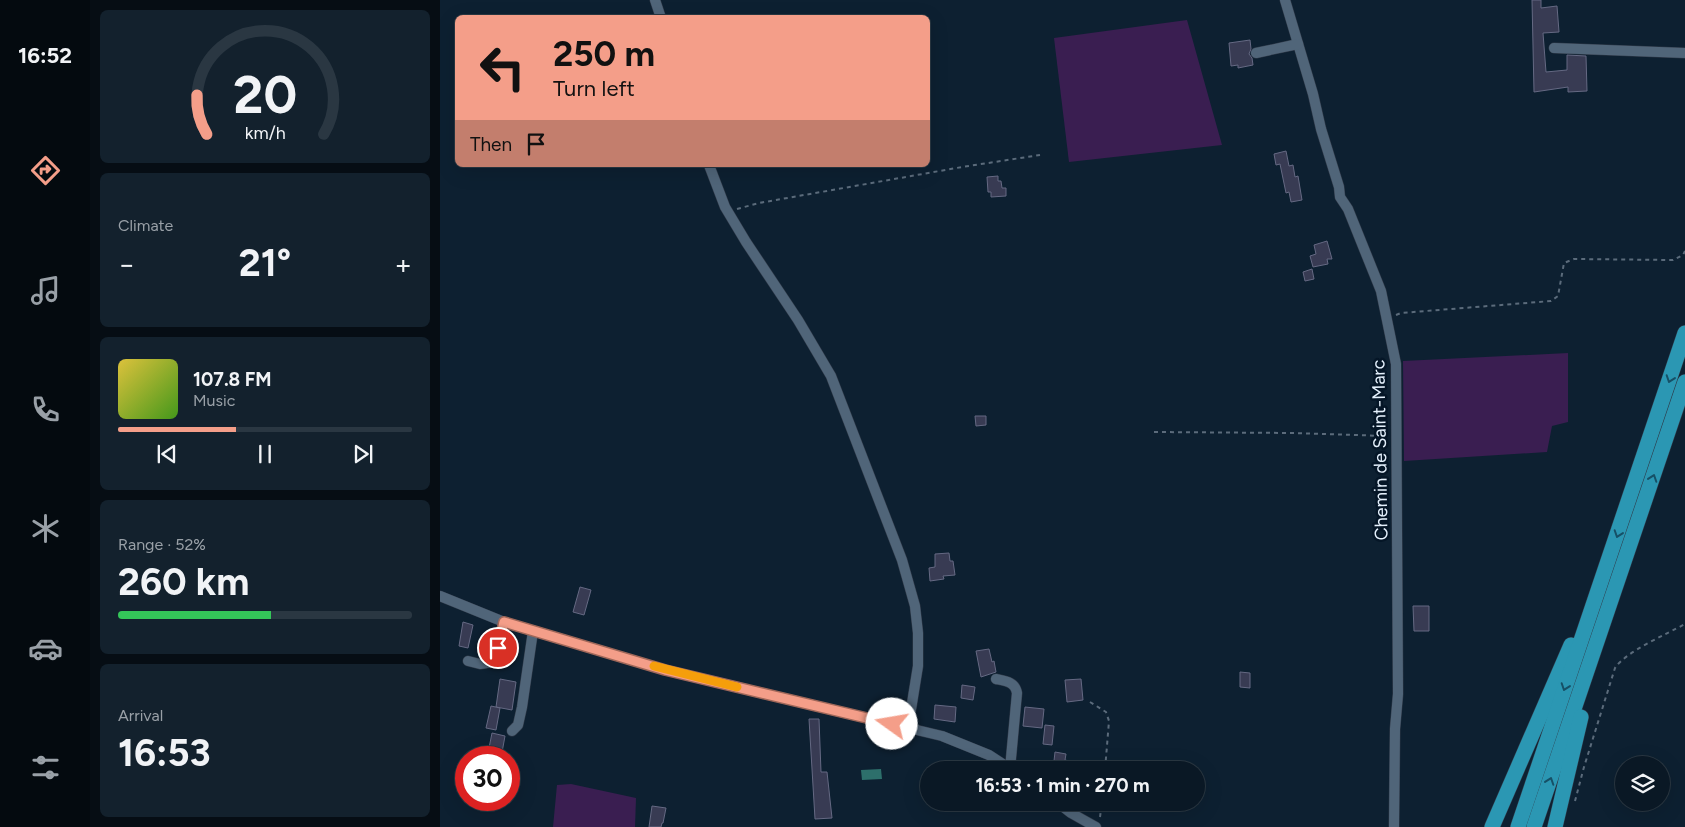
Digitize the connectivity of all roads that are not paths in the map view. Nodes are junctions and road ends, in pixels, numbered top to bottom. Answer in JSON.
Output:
{"nodes":[{"id":1,"x":655,"y":0,"type":"edge"},
{"id":2,"x":1285,"y":0,"type":"edge"},
{"id":3,"x":660,"y":15,"type":"edge"},
{"id":4,"x":1298,"y":44,"type":"junction"},
{"id":5,"x":1554,"y":48,"type":"dead end"},
{"id":6,"x":1256,"y":53,"type":"dead end"},
{"id":7,"x":1685,"y":53,"type":"edge"},
{"id":8,"x":709,"y":167,"type":"edge"},
{"id":9,"x":1685,"y":333,"type":"edge"},
{"id":10,"x":1685,"y":382,"type":"edge"},
{"id":11,"x":1614,"y":568,"type":"junction"},
{"id":12,"x":440,"y":596,"type":"edge"},
{"id":13,"x":504,"y":622,"type":"junction"},
{"id":14,"x":533,"y":631,"type":"junction"},
{"id":15,"x":468,"y":662,"type":"dead end"},
{"id":16,"x":996,"y":679,"type":"dead end"},
{"id":17,"x":908,"y":728,"type":"junction"},
{"id":18,"x":512,"y":731,"type":"dead end"},
{"id":19,"x":998,"y":761,"type":"edge"},
{"id":20,"x":1012,"y":761,"type":"edge"},
{"id":21,"x":1068,"y":811,"type":"edge"},
{"id":22,"x":1098,"y":823,"type":"edge"},
{"id":23,"x":1394,"y":827,"type":"edge"},
{"id":24,"x":1492,"y":827,"type":"edge"},
{"id":25,"x":1518,"y":827,"type":"edge"},
{"id":26,"x":1534,"y":827,"type":"edge"},
{"id":27,"x":1555,"y":827,"type":"edge"}],
"edges":[{"from":1,"to":3,"type":"street"},
{"from":2,"to":4,"type":"street","name":"Chemin de Saint-Marc"},
{"from":4,"to":6,"type":"street"},
{"from":4,"to":23,"type":"street","name":"Chemin de Saint-Marc"},
{"from":5,"to":7,"type":"street"},
{"from":8,"to":17,"type":"street"},
{"from":9,"to":11,"type":"highway","one_way":true},
{"from":11,"to":10,"type":"highway","one_way":true},
{"from":11,"to":24,"type":"highway"},
{"from":11,"to":25,"type":"highway","one_way":true},
{"from":26,"to":11,"type":"highway","one_way":true},
{"from":11,"to":27,"type":"highway"},
{"from":12,"to":13,"type":"street"},
{"from":13,"to":14,"type":"street"},
{"from":13,"to":15,"type":"street"},
{"from":14,"to":17,"type":"street"},
{"from":14,"to":18,"type":"street"},
{"from":16,"to":20,"type":"street"},
{"from":17,"to":19,"type":"street"},
{"from":21,"to":22,"type":"street"}]}
